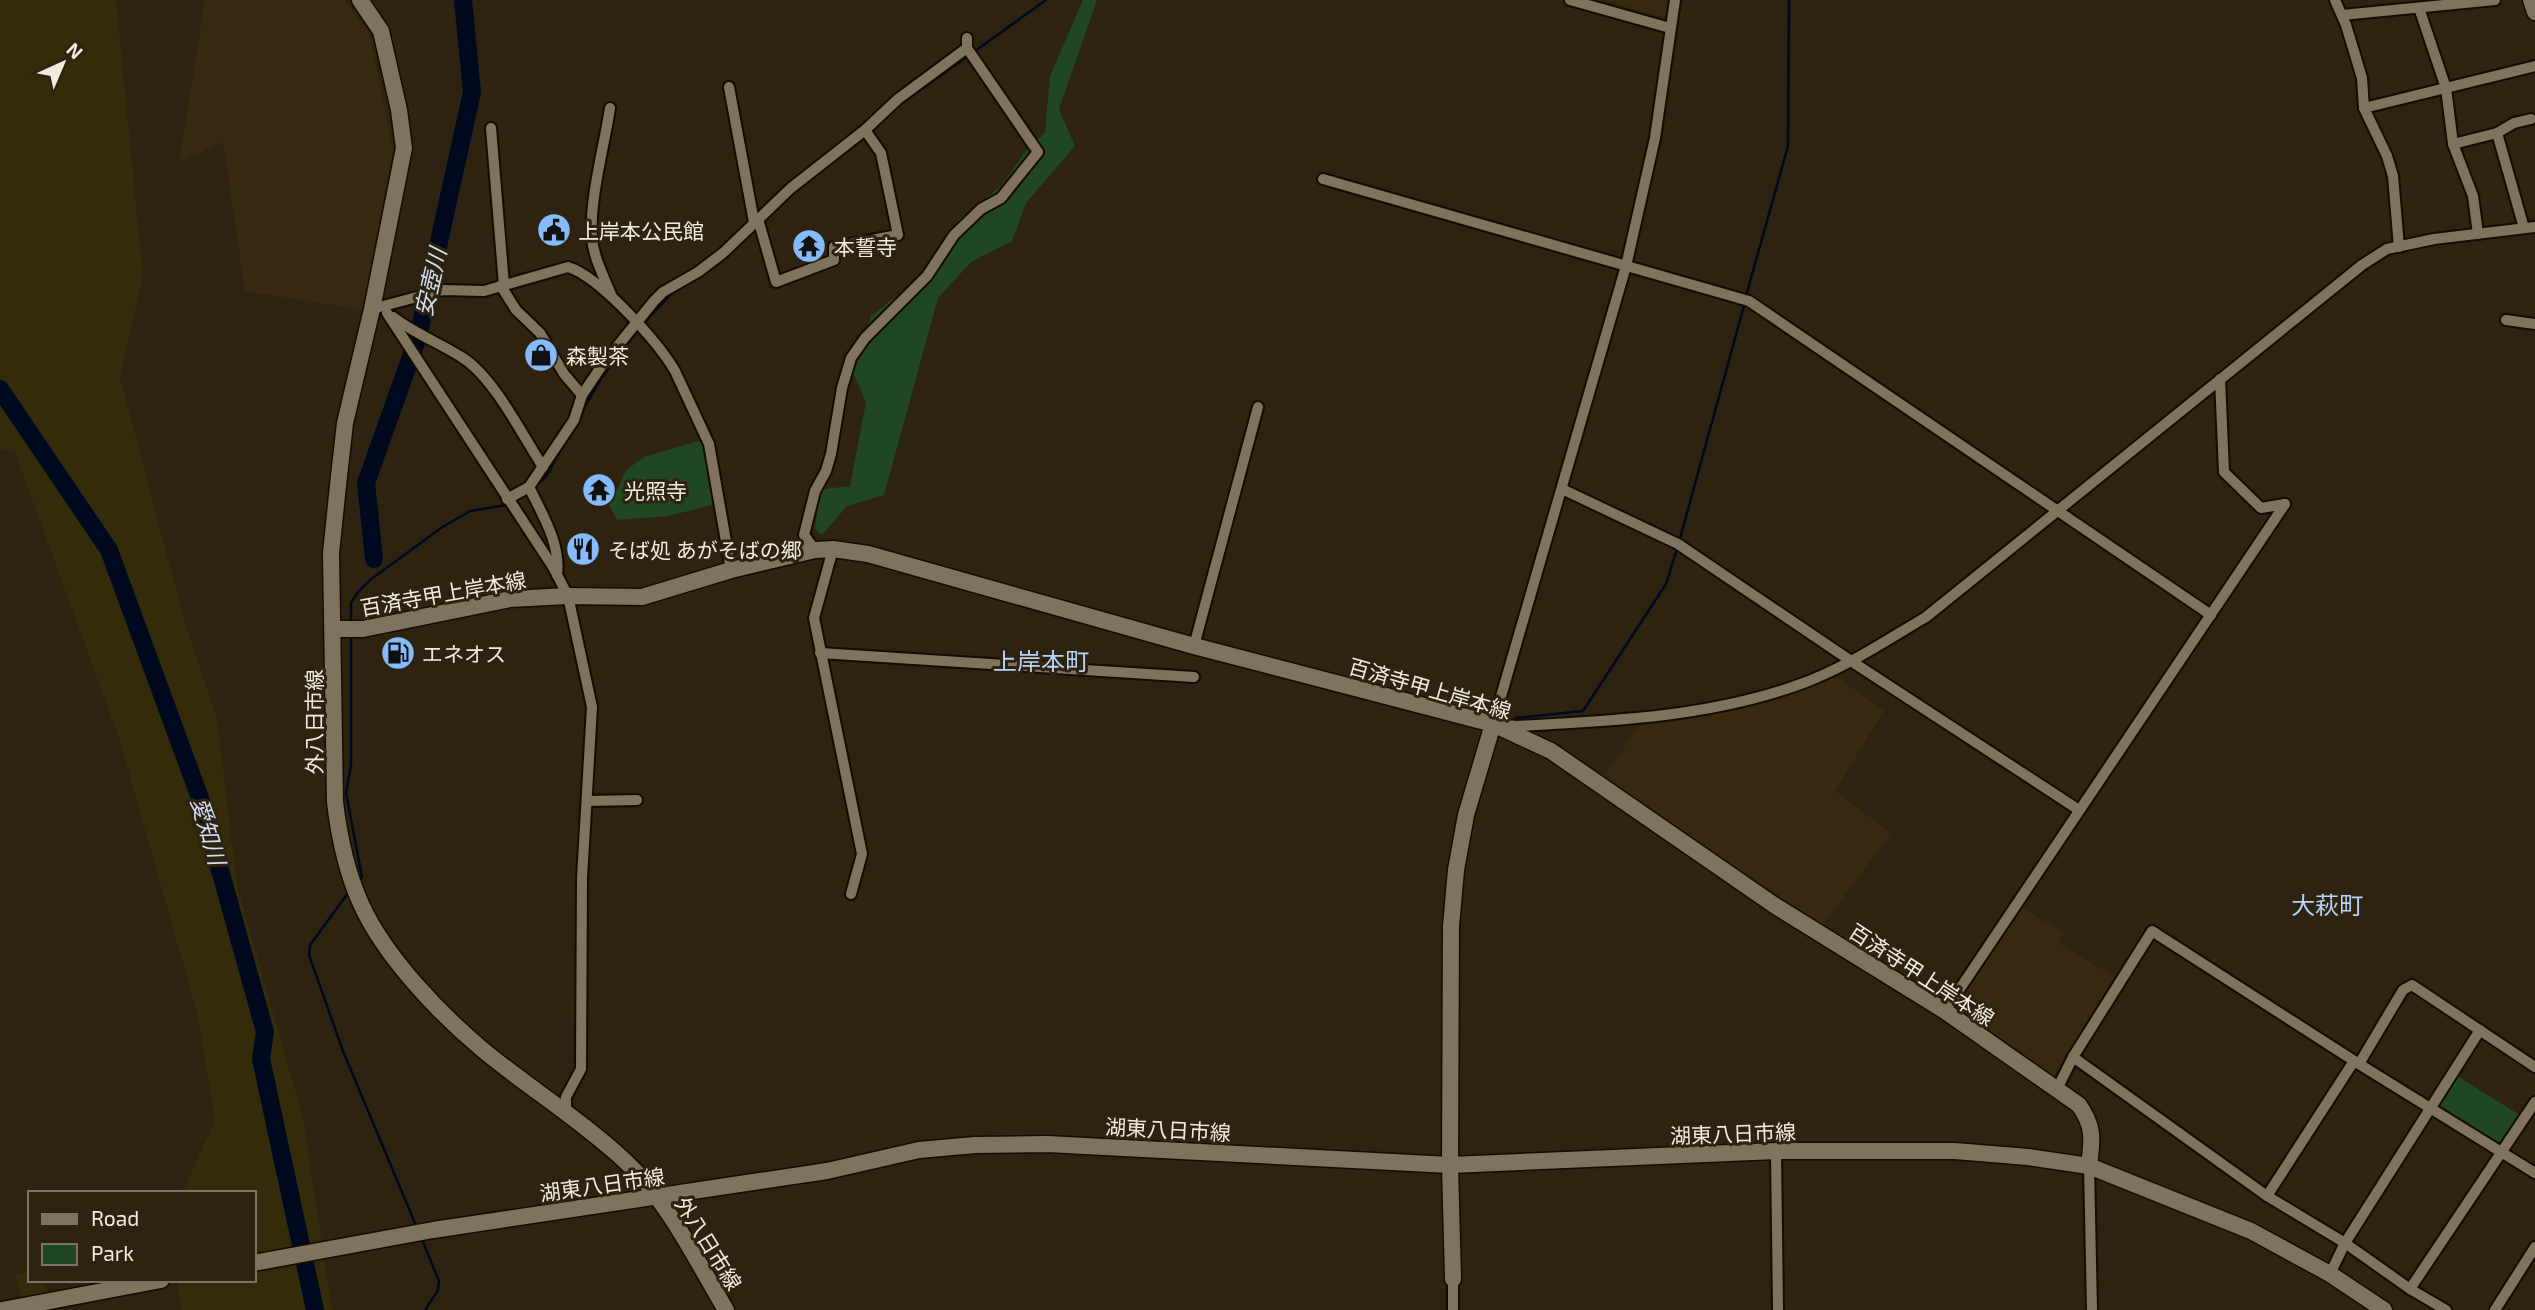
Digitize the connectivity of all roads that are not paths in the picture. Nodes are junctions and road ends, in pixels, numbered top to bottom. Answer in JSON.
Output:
{"nodes":[{"id":1,"x":359,"y":0,"type":"edge"},
{"id":2,"x":1570,"y":0,"type":"edge"},
{"id":3,"x":1675,"y":0,"type":"edge"},
{"id":4,"x":2335,"y":0,"type":"edge"},
{"id":5,"x":2495,"y":0,"type":"edge"},
{"id":6,"x":2531,"y":0,"type":"edge"},
{"id":7,"x":2419,"y":8,"type":"junction"},
{"id":8,"x":2535,"y":12,"type":"edge"},
{"id":9,"x":2342,"y":15,"type":"junction"},
{"id":10,"x":1670,"y":28,"type":"junction"},
{"id":11,"x":2535,"y":66,"type":"edge"},
{"id":12,"x":729,"y":87,"type":"dead end"},
{"id":13,"x":2446,"y":88,"type":"junction"},
{"id":14,"x":610,"y":108,"type":"dead end"},
{"id":15,"x":2364,"y":108,"type":"junction"},
{"id":16,"x":2531,"y":119,"type":"dead end"},
{"id":17,"x":491,"y":128,"type":"dead end"},
{"id":18,"x":864,"y":130,"type":"junction"},
{"id":19,"x":2497,"y":133,"type":"junction"},
{"id":20,"x":2453,"y":144,"type":"junction"},
{"id":21,"x":1323,"y":179,"type":"dead end"},
{"id":22,"x":756,"y":220,"type":"junction"},
{"id":23,"x":2529,"y":228,"type":"edge"},
{"id":24,"x":2479,"y":234,"type":"junction"},
{"id":25,"x":2399,"y":247,"type":"junction"},
{"id":26,"x":1626,"y":265,"type":"junction"},
{"id":27,"x":502,"y":285,"type":"junction"},
{"id":28,"x":613,"y":300,"type":"junction"},
{"id":29,"x":379,"y":311,"type":"junction"},
{"id":30,"x":2506,"y":320,"type":"dead end"},
{"id":31,"x":637,"y":323,"type":"junction"},
{"id":32,"x":2535,"y":324,"type":"edge"},
{"id":33,"x":2220,"y":379,"type":"junction"},
{"id":34,"x":583,"y":395,"type":"junction"},
{"id":35,"x":1258,"y":407,"type":"dead end"},
{"id":36,"x":543,"y":467,"type":"junction"},
{"id":37,"x":529,"y":487,"type":"junction"},
{"id":38,"x":1562,"y":489,"type":"junction"},
{"id":39,"x":507,"y":499,"type":"junction"},
{"id":40,"x":2057,"y":512,"type":"junction"},
{"id":41,"x":833,"y":549,"type":"junction"},
{"id":42,"x":815,"y":550,"type":"junction"},
{"id":43,"x":732,"y":569,"type":"junction"},
{"id":44,"x":558,"y":575,"type":"junction"},
{"id":45,"x":568,"y":596,"type":"junction"},
{"id":46,"x":2211,"y":615,"type":"junction"},
{"id":47,"x":348,"y":629,"type":"junction"},
{"id":48,"x":1194,"y":646,"type":"junction"},
{"id":49,"x":820,"y":653,"type":"junction"},
{"id":50,"x":1851,"y":661,"type":"junction"},
{"id":51,"x":1194,"y":677,"type":"dead end"},
{"id":52,"x":1493,"y":724,"type":"junction"},
{"id":53,"x":637,"y":800,"type":"dead end"},
{"id":54,"x":587,"y":801,"type":"junction"},
{"id":55,"x":2079,"y":810,"type":"junction"},
{"id":56,"x":851,"y":894,"type":"dead end"},
{"id":57,"x":1945,"y":1011,"type":"junction"},
{"id":58,"x":2480,"y":1030,"type":"junction"},
{"id":59,"x":2073,"y":1057,"type":"junction"},
{"id":60,"x":2356,"y":1062,"type":"junction"},
{"id":61,"x":2535,"y":1067,"type":"edge"},
{"id":62,"x":2057,"y":1089,"type":"junction"},
{"id":63,"x":2535,"y":1101,"type":"edge"},
{"id":64,"x":2430,"y":1107,"type":"junction"},
{"id":65,"x":566,"y":1111,"type":"junction"},
{"id":66,"x":1776,"y":1151,"type":"junction"},
{"id":67,"x":2501,"y":1152,"type":"junction"},
{"id":68,"x":1450,"y":1165,"type":"junction"},
{"id":69,"x":2089,"y":1166,"type":"junction"},
{"id":70,"x":2535,"y":1173,"type":"edge"},
{"id":71,"x":2267,"y":1196,"type":"junction"},
{"id":72,"x":656,"y":1197,"type":"junction"},
{"id":73,"x":2345,"y":1243,"type":"junction"},
{"id":74,"x":2535,"y":1247,"type":"edge"},
{"id":75,"x":256,"y":1263,"type":"edge"},
{"id":76,"x":2330,"y":1274,"type":"junction"},
{"id":77,"x":1452,"y":1279,"type":"joint"},
{"id":78,"x":150,"y":1282,"type":"edge"},
{"id":79,"x":2410,"y":1289,"type":"junction"},
{"id":80,"x":2,"y":1310,"type":"edge"},
{"id":81,"x":726,"y":1310,"type":"edge"},
{"id":82,"x":1453,"y":1310,"type":"edge"},
{"id":83,"x":1778,"y":1310,"type":"edge"},
{"id":84,"x":2092,"y":1310,"type":"edge"},
{"id":85,"x":2384,"y":1310,"type":"edge"},
{"id":86,"x":2446,"y":1310,"type":"edge"},
{"id":87,"x":2495,"y":1310,"type":"edge"}],
"edges":[{"from":1,"to":29,"type":"main road","name":"外八日市線"},
{"from":2,"to":10,"type":"street"},
{"from":3,"to":10,"type":"street"},
{"from":4,"to":9,"type":"street"},
{"from":5,"to":7,"type":"street"},
{"from":6,"to":8,"type":"main road"},
{"from":7,"to":9,"type":"street"},
{"from":7,"to":13,"type":"street"},
{"from":9,"to":15,"type":"street"},
{"from":10,"to":26,"type":"street"},
{"from":11,"to":13,"type":"street"},
{"from":12,"to":22,"type":"street"},
{"from":13,"to":15,"type":"street"},
{"from":13,"to":20,"type":"street"},
{"from":14,"to":28,"type":"street"},
{"from":15,"to":25,"type":"street"},
{"from":16,"to":19,"type":"street"},
{"from":17,"to":27,"type":"street"},
{"from":18,"to":22,"type":"street"},
{"from":18,"to":22,"type":"street"},
{"from":18,"to":42,"type":"street"},
{"from":19,"to":20,"type":"street"},
{"from":19,"to":23,"type":"street"},
{"from":20,"to":24,"type":"street"},
{"from":21,"to":26,"type":"street"},
{"from":22,"to":31,"type":"street"},
{"from":23,"to":24,"type":"street"},
{"from":24,"to":25,"type":"street"},
{"from":25,"to":33,"type":"street"},
{"from":26,"to":38,"type":"street"},
{"from":26,"to":40,"type":"street"},
{"from":27,"to":28,"type":"street"},
{"from":27,"to":29,"type":"street"},
{"from":27,"to":34,"type":"street"},
{"from":28,"to":31,"type":"street"},
{"from":29,"to":36,"type":"street"},
{"from":29,"to":39,"type":"street"},
{"from":29,"to":47,"type":"main road","name":"外八日市線"},
{"from":30,"to":32,"type":"street"},
{"from":31,"to":34,"type":"street"},
{"from":31,"to":43,"type":"street"},
{"from":33,"to":40,"type":"street"},
{"from":33,"to":46,"type":"street"},
{"from":34,"to":36,"type":"street"},
{"from":35,"to":48,"type":"street"},
{"from":36,"to":37,"type":"street"},
{"from":37,"to":39,"type":"street"},
{"from":37,"to":44,"type":"street"},
{"from":38,"to":50,"type":"street"},
{"from":38,"to":52,"type":"street"},
{"from":39,"to":44,"type":"street"},
{"from":40,"to":46,"type":"street"},
{"from":40,"to":50,"type":"street"},
{"from":41,"to":42,"type":"main road","name":"百済寺甲上岸本線"},
{"from":41,"to":48,"type":"main road","name":"百済寺甲上岸本線"},
{"from":41,"to":49,"type":"street"},
{"from":42,"to":43,"type":"main road","name":"百済寺甲上岸本線"},
{"from":43,"to":45,"type":"main road","name":"百済寺甲上岸本線"},
{"from":44,"to":45,"type":"street"},
{"from":45,"to":47,"type":"main road","name":"百済寺甲上岸本線"},
{"from":45,"to":54,"type":"street"},
{"from":46,"to":55,"type":"street"},
{"from":47,"to":65,"type":"main road","name":"外八日市線"},
{"from":48,"to":52,"type":"main road","name":"百済寺甲上岸本線"},
{"from":49,"to":51,"type":"street"},
{"from":49,"to":56,"type":"street"},
{"from":50,"to":52,"type":"street"},
{"from":50,"to":55,"type":"street"},
{"from":52,"to":57,"type":"main road","name":"百済寺甲上岸本線"},
{"from":52,"to":68,"type":"main road"},
{"from":53,"to":54,"type":"street"},
{"from":54,"to":65,"type":"street"},
{"from":55,"to":57,"type":"street"},
{"from":57,"to":62,"type":"main road","name":"百済寺甲上岸本線"},
{"from":58,"to":60,"type":"street"},
{"from":58,"to":61,"type":"street"},
{"from":58,"to":64,"type":"street"},
{"from":59,"to":60,"type":"street"},
{"from":59,"to":62,"type":"street"},
{"from":59,"to":71,"type":"street"},
{"from":60,"to":64,"type":"street"},
{"from":60,"to":71,"type":"street"},
{"from":62,"to":69,"type":"main road","name":"百済寺甲上岸本線"},
{"from":63,"to":67,"type":"street"},
{"from":64,"to":67,"type":"street"},
{"from":64,"to":73,"type":"street"},
{"from":65,"to":72,"type":"main road","name":"外八日市線"},
{"from":66,"to":68,"type":"main road","name":"湖東八日市線"},
{"from":66,"to":69,"type":"main road","name":"湖東八日市線"},
{"from":66,"to":83,"type":"street"},
{"from":67,"to":70,"type":"street"},
{"from":67,"to":79,"type":"street"},
{"from":68,"to":72,"type":"main road","name":"湖東八日市線"},
{"from":68,"to":77,"type":"main road"},
{"from":69,"to":76,"type":"main road"},
{"from":69,"to":84,"type":"street"},
{"from":71,"to":73,"type":"street"},
{"from":72,"to":75,"type":"main road","name":"湖東八日市線"},
{"from":72,"to":81,"type":"main road","name":"外八日市線"},
{"from":73,"to":76,"type":"street"},
{"from":73,"to":79,"type":"street"},
{"from":74,"to":87,"type":"street"},
{"from":76,"to":85,"type":"main road"},
{"from":77,"to":82,"type":"street"},
{"from":78,"to":80,"type":"main road"},
{"from":79,"to":86,"type":"street"}]}
